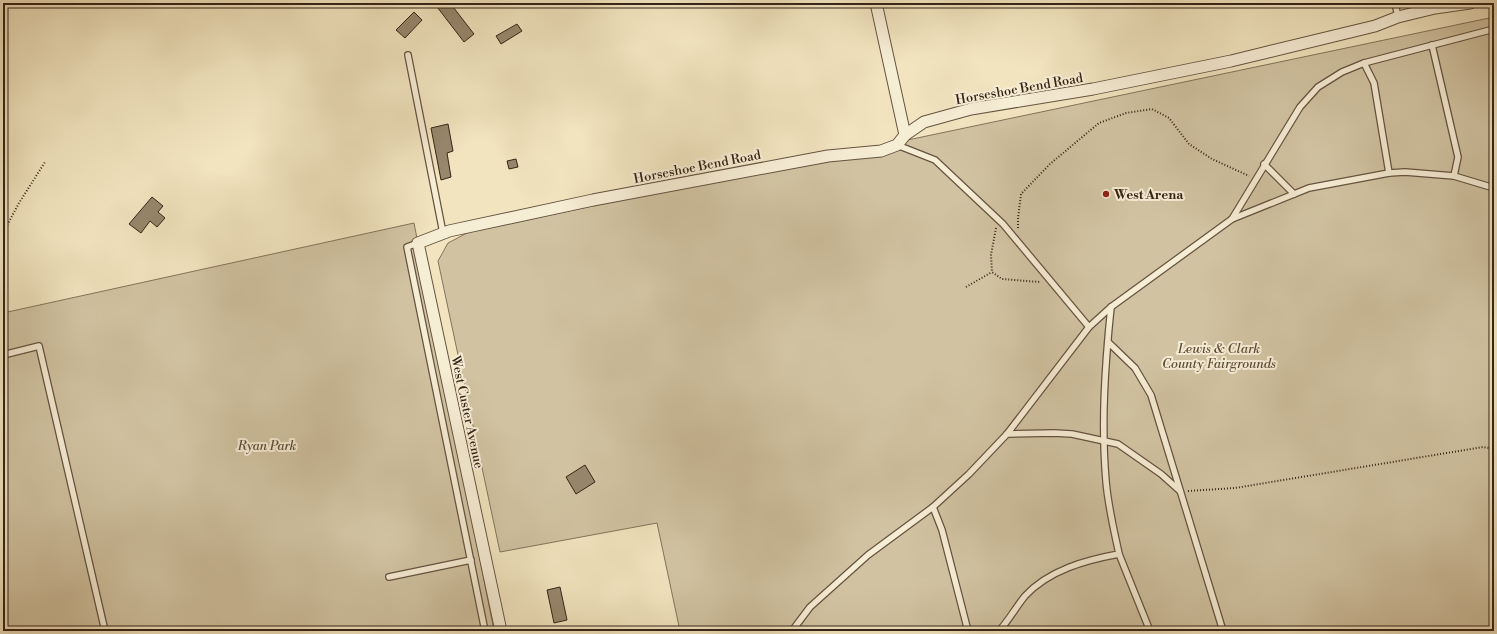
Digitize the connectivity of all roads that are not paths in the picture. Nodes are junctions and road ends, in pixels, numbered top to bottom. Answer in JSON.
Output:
{"nodes":[{"id":1,"x":876,"y":3,"type":"edge"},
{"id":2,"x":1395,"y":3,"type":"edge"},
{"id":3,"x":1470,"y":3,"type":"edge"},
{"id":4,"x":1398,"y":17,"type":"junction"},
{"id":5,"x":1494,"y":29,"type":"edge"},
{"id":6,"x":1432,"y":45,"type":"junction"},
{"id":7,"x":408,"y":55,"type":"dead end"},
{"id":8,"x":1364,"y":63,"type":"junction"},
{"id":9,"x":905,"y":135,"type":"junction"},
{"id":10,"x":897,"y":145,"type":"junction"},
{"id":11,"x":1264,"y":164,"type":"junction"},
{"id":12,"x":1389,"y":173,"type":"junction"},
{"id":13,"x":1454,"y":176,"type":"junction"},
{"id":14,"x":1494,"y":188,"type":"edge"},
{"id":15,"x":1294,"y":194,"type":"junction"},
{"id":16,"x":1232,"y":219,"type":"junction"},
{"id":17,"x":443,"y":233,"type":"junction"},
{"id":18,"x":418,"y":243,"type":"junction"},
{"id":19,"x":1111,"y":307,"type":"junction"},
{"id":20,"x":1089,"y":327,"type":"junction"},
{"id":21,"x":1108,"y":342,"type":"junction"},
{"id":22,"x":3,"y":355,"type":"edge"},
{"id":23,"x":1007,"y":434,"type":"junction"},
{"id":24,"x":1103,"y":440,"type":"junction"},
{"id":25,"x":1181,"y":491,"type":"junction"},
{"id":26,"x":933,"y":507,"type":"junction"},
{"id":27,"x":1119,"y":554,"type":"junction"},
{"id":28,"x":471,"y":560,"type":"junction"},
{"id":29,"x":389,"y":577,"type":"dead end"},
{"id":30,"x":105,"y":631,"type":"edge"},
{"id":31,"x":485,"y":631,"type":"edge"},
{"id":32,"x":501,"y":631,"type":"edge"},
{"id":33,"x":792,"y":631,"type":"edge"},
{"id":34,"x":968,"y":631,"type":"edge"},
{"id":35,"x":999,"y":631,"type":"edge"},
{"id":36,"x":1150,"y":631,"type":"edge"},
{"id":37,"x":1223,"y":631,"type":"edge"}],
"edges":[{"from":1,"to":9,"type":"street"},
{"from":2,"to":4,"type":"lane"},
{"from":3,"to":4,"type":"street","name":"Horseshoe Bend Road"},
{"from":4,"to":9,"type":"street","name":"Horseshoe Bend Road"},
{"from":5,"to":6,"type":"lane"},
{"from":6,"to":8,"type":"lane"},
{"from":6,"to":13,"type":"lane"},
{"from":7,"to":17,"type":"lane"},
{"from":8,"to":11,"type":"lane"},
{"from":8,"to":12,"type":"lane"},
{"from":9,"to":10,"type":"street","name":"Horseshoe Bend Road"},
{"from":10,"to":17,"type":"street","name":"Horseshoe Bend Road"},
{"from":10,"to":20,"type":"lane"},
{"from":11,"to":15,"type":"lane"},
{"from":11,"to":16,"type":"lane"},
{"from":12,"to":13,"type":"lane"},
{"from":12,"to":15,"type":"lane"},
{"from":13,"to":14,"type":"lane"},
{"from":15,"to":16,"type":"lane"},
{"from":16,"to":19,"type":"lane"},
{"from":17,"to":18,"type":"street"},
{"from":18,"to":28,"type":"lane"},
{"from":18,"to":32,"type":"street","name":"West Custer Avenue"},
{"from":19,"to":20,"type":"lane"},
{"from":19,"to":21,"type":"lane"},
{"from":20,"to":23,"type":"lane"},
{"from":21,"to":24,"type":"lane"},
{"from":21,"to":25,"type":"lane"},
{"from":22,"to":30,"type":"lane"},
{"from":23,"to":24,"type":"lane"},
{"from":23,"to":26,"type":"lane"},
{"from":24,"to":25,"type":"lane"},
{"from":24,"to":27,"type":"lane"},
{"from":25,"to":37,"type":"lane"},
{"from":26,"to":33,"type":"lane"},
{"from":26,"to":34,"type":"lane"},
{"from":27,"to":35,"type":"lane"},
{"from":27,"to":36,"type":"lane"},
{"from":28,"to":29,"type":"lane"},
{"from":28,"to":31,"type":"lane"}]}
